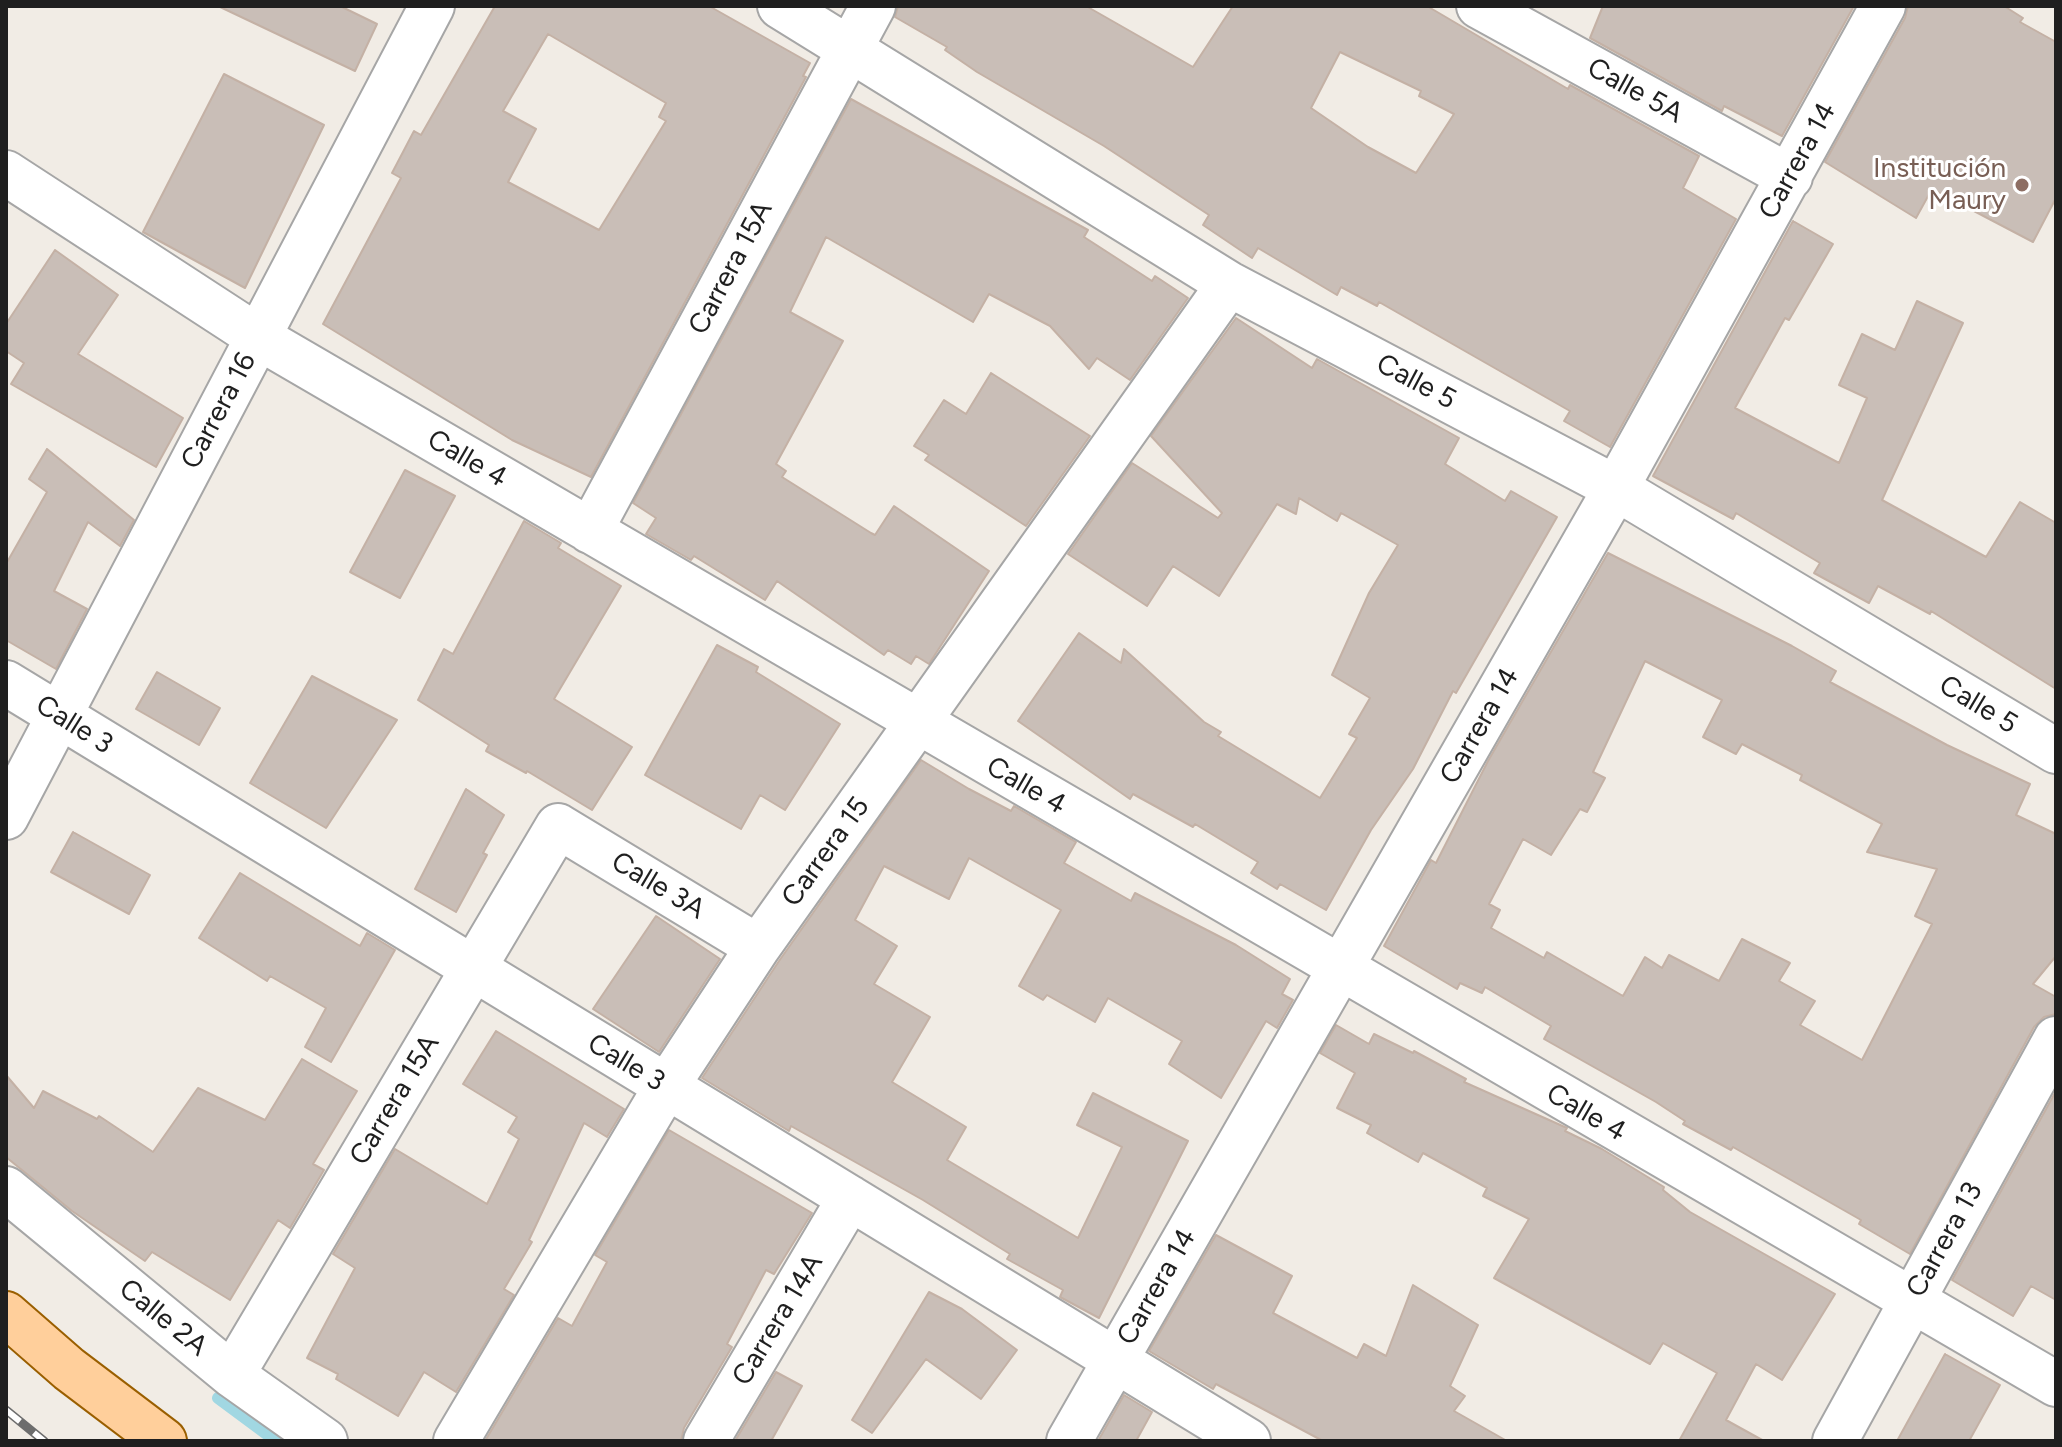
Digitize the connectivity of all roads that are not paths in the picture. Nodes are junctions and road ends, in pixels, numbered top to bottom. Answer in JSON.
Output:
{"nodes":[{"id":1,"x":432,"y":6,"type":"edge"},
{"id":2,"x":780,"y":6,"type":"edge"},
{"id":3,"x":873,"y":6,"type":"edge"},
{"id":4,"x":1479,"y":6,"type":"edge"},
{"id":5,"x":1883,"y":6,"type":"edge"},
{"id":6,"x":850,"y":48,"type":"junction"},
{"id":7,"x":6,"y":173,"type":"edge"},
{"id":8,"x":1790,"y":177,"type":"junction"},
{"id":9,"x":1229,"y":284,"type":"junction"},
{"id":10,"x":258,"y":337,"type":"junction"},
{"id":11,"x":1616,"y":488,"type":"junction"},
{"id":12,"x":590,"y":531,"type":"junction"},
{"id":13,"x":6,"y":683,"type":"edge"},
{"id":14,"x":58,"y":716,"type":"junction"},
{"id":15,"x":919,"y":724,"type":"junction"},
{"id":16,"x":2056,"y":751,"type":"edge"},
{"id":17,"x":6,"y":817,"type":"edge"},
{"id":18,"x":558,"y":826,"type":"joint"},
{"id":19,"x":758,"y":947,"type":"junction"},
{"id":20,"x":473,"y":969,"type":"junction"},
{"id":21,"x":1340,"y":970,"type":"junction"},
{"id":22,"x":2056,"y":1039,"type":"edge"},
{"id":23,"x":666,"y":1087,"type":"junction"},
{"id":24,"x":6,"y":1189,"type":"edge"},
{"id":25,"x":850,"y":1198,"type":"junction"},
{"id":26,"x":1911,"y":1302,"type":"junction"},
{"id":27,"x":6,"y":1314,"type":"edge"},
{"id":28,"x":1114,"y":1361,"type":"junction"},
{"id":29,"x":232,"y":1375,"type":"junction"},
{"id":30,"x":2056,"y":1384,"type":"edge"},
{"id":31,"x":164,"y":1441,"type":"edge"},
{"id":32,"x":325,"y":1441,"type":"edge"},
{"id":33,"x":456,"y":1441,"type":"edge"},
{"id":34,"x":706,"y":1441,"type":"edge"},
{"id":35,"x":1069,"y":1441,"type":"edge"},
{"id":36,"x":1248,"y":1441,"type":"edge"},
{"id":37,"x":1835,"y":1441,"type":"edge"}],
"edges":[{"from":1,"to":10,"type":"street","name":"Carrera 16"},
{"from":2,"to":6,"type":"street","name":"Calle 5"},
{"from":3,"to":6,"type":"street","name":"Carrera 15A"},
{"from":4,"to":8,"type":"street","name":"Calle 5A"},
{"from":5,"to":8,"type":"street","name":"Carrera 14"},
{"from":6,"to":9,"type":"street","name":"Calle 5"},
{"from":6,"to":12,"type":"street","name":"Carrera 15A"},
{"from":7,"to":10,"type":"street","name":"Calle 4"},
{"from":8,"to":11,"type":"street","name":"Carrera 14"},
{"from":9,"to":11,"type":"street","name":"Calle 5"},
{"from":9,"to":15,"type":"street","name":"Carrera 15"},
{"from":10,"to":12,"type":"street","name":"Calle 4"},
{"from":10,"to":14,"type":"street","name":"Carrera 16"},
{"from":11,"to":16,"type":"street","name":"Calle 5"},
{"from":11,"to":21,"type":"street","name":"Carrera 14"},
{"from":12,"to":15,"type":"street","name":"Calle 4"},
{"from":13,"to":14,"type":"street","name":"Calle 3"},
{"from":14,"to":17,"type":"street","name":"Carrera 16"},
{"from":14,"to":20,"type":"street","name":"Calle 3"},
{"from":15,"to":19,"type":"street","name":"Carrera 15"},
{"from":15,"to":21,"type":"street","name":"Calle 4"},
{"from":18,"to":19,"type":"street","name":"Calle 3A"},
{"from":18,"to":20,"type":"street","name":"Carrera 15A"},
{"from":19,"to":23,"type":"street","name":"Carrera 15"},
{"from":20,"to":23,"type":"street","name":"Calle 3"},
{"from":20,"to":29,"type":"street","name":"Carrera 15A"},
{"from":21,"to":26,"type":"street","name":"Calle 4"},
{"from":21,"to":28,"type":"street","name":"Carrera 14"},
{"from":22,"to":26,"type":"street","name":"Carrera 13"},
{"from":23,"to":25,"type":"street","name":"Calle 3"},
{"from":23,"to":33,"type":"street","name":"Carrera 15"},
{"from":24,"to":29,"type":"street","name":"Calle 2A"},
{"from":25,"to":28,"type":"street","name":"Calle 3"},
{"from":25,"to":34,"type":"street","name":"Carrera 14A"},
{"from":26,"to":30,"type":"street","name":"Calle 4"},
{"from":26,"to":37,"type":"street","name":"Carrera 13"},
{"from":27,"to":31,"type":"main road"},
{"from":28,"to":35,"type":"street","name":"Carrera 14"},
{"from":28,"to":36,"type":"street","name":"Calle 3"},
{"from":29,"to":32,"type":"street","name":"Calle 2A"}]}
